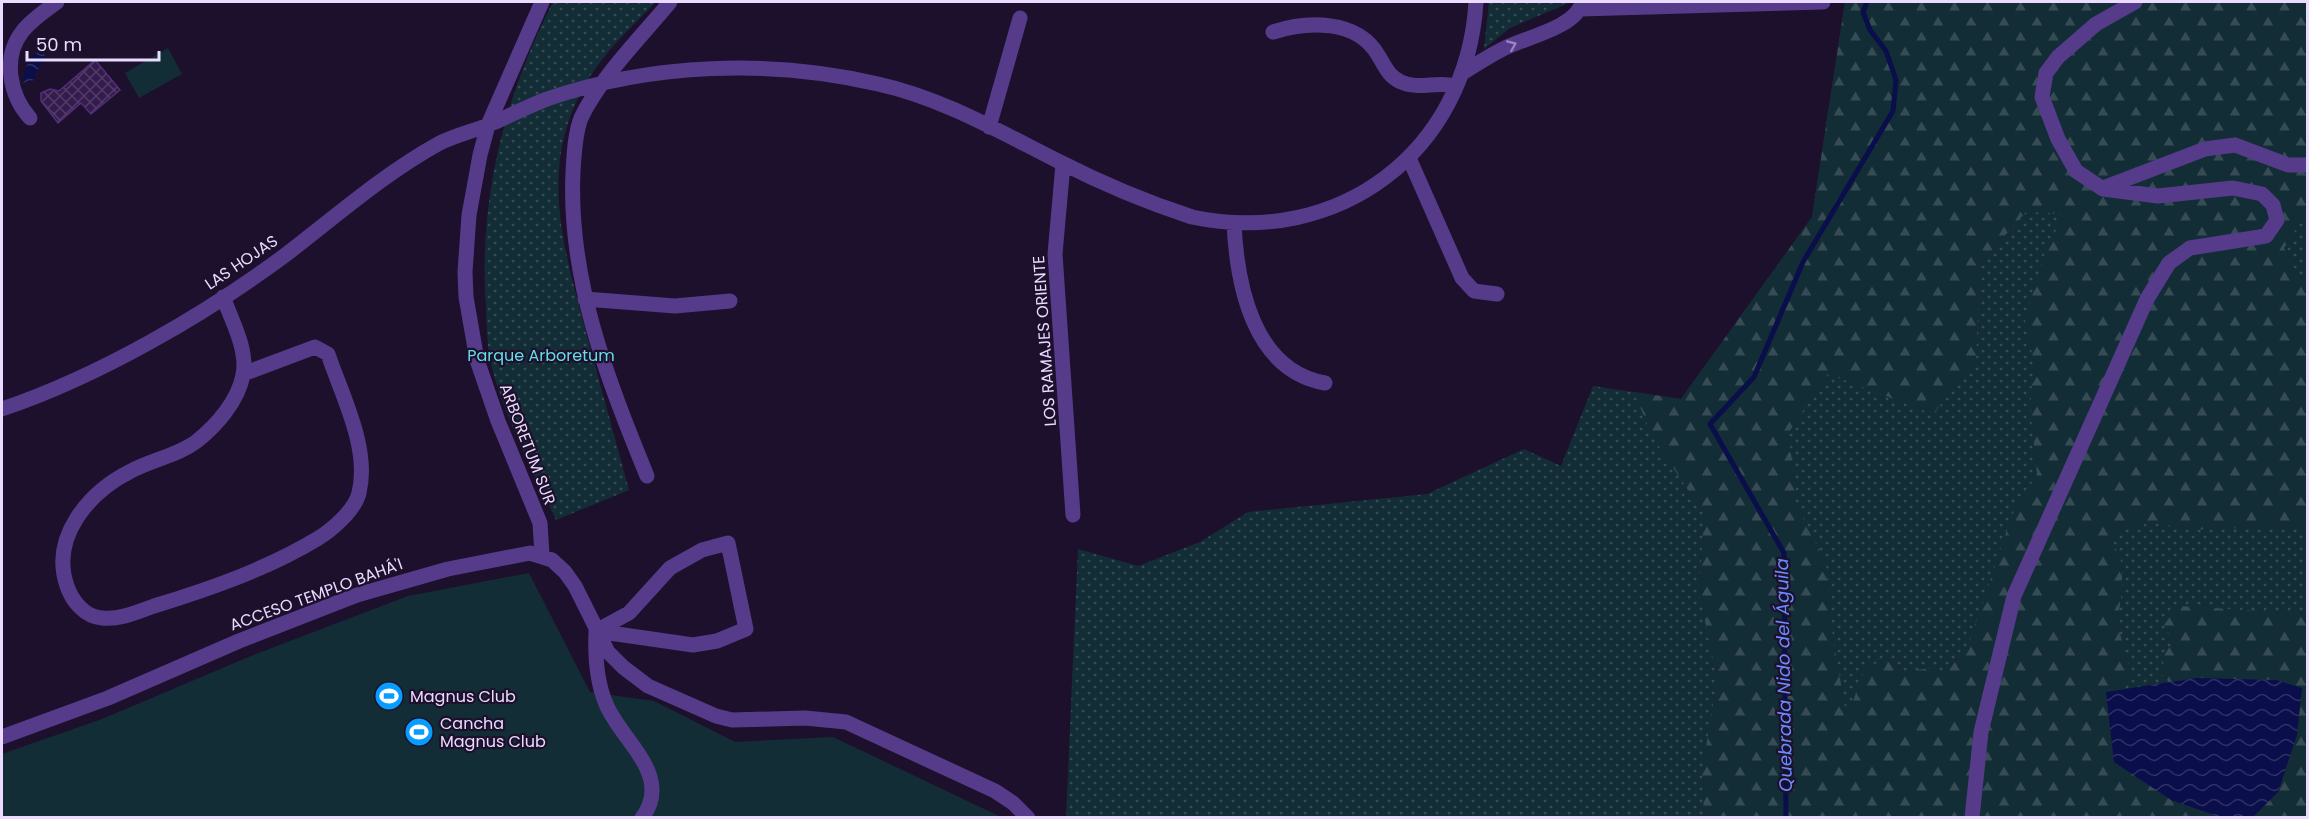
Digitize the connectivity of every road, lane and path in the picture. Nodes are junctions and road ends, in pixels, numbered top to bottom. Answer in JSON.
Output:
{"nodes":[{"id":1,"x":57,"y":2,"type":"edge"},
{"id":2,"x":542,"y":2,"type":"edge"},
{"id":3,"x":670,"y":2,"type":"edge"},
{"id":4,"x":1476,"y":2,"type":"edge"},
{"id":5,"x":1823,"y":2,"type":"edge"},
{"id":6,"x":2134,"y":2,"type":"edge"},
{"id":7,"x":1581,"y":5,"type":"edge"},
{"id":8,"x":1020,"y":18,"type":"dead end"},
{"id":9,"x":1273,"y":32,"type":"dead end"},
{"id":10,"x":1458,"y":80,"type":"junction"},
{"id":11,"x":602,"y":85,"type":"junction"},
{"id":12,"x":30,"y":118,"type":"dead end"},
{"id":13,"x":488,"y":125,"type":"junction"},
{"id":14,"x":989,"y":127,"type":"junction"},
{"id":15,"x":1409,"y":158,"type":"junction"},
{"id":16,"x":1063,"y":164,"type":"junction"},
{"id":17,"x":2307,"y":165,"type":"edge"},
{"id":18,"x":2103,"y":189,"type":"junction"},
{"id":19,"x":1234,"y":224,"type":"junction"},
{"id":20,"x":1497,"y":294,"type":"dead end"},
{"id":21,"x":223,"y":297,"type":"junction"},
{"id":22,"x":585,"y":299,"type":"junction"},
{"id":23,"x":730,"y":301,"type":"dead end"},
{"id":24,"x":243,"y":374,"type":"junction"},
{"id":25,"x":1325,"y":383,"type":"dead end"},
{"id":26,"x":2,"y":409,"type":"edge"},
{"id":27,"x":647,"y":476,"type":"dead end"},
{"id":28,"x":1073,"y":515,"type":"dead end"},
{"id":29,"x":542,"y":555,"type":"junction"},
{"id":30,"x":596,"y":631,"type":"junction"},
{"id":31,"x":2,"y":737,"type":"edge"},
{"id":32,"x":642,"y":818,"type":"edge"},
{"id":33,"x":1028,"y":818,"type":"edge"},
{"id":34,"x":1972,"y":818,"type":"edge"}],
"edges":[{"from":1,"to":12,"type":"street"},
{"from":2,"to":13,"type":"street","name":"ARBORETUM SUR"},
{"from":3,"to":11,"type":"street"},
{"from":4,"to":10,"type":"street"},
{"from":5,"to":7,"type":"street"},
{"from":6,"to":18,"type":"street"},
{"from":10,"to":7,"type":"street","one_way":true},
{"from":8,"to":14,"type":"street"},
{"from":9,"to":10,"type":"street"},
{"from":10,"to":15,"type":"street"},
{"from":11,"to":13,"type":"street"},
{"from":11,"to":14,"type":"street"},
{"from":11,"to":22,"type":"street"},
{"from":13,"to":21,"type":"street","name":"LAS HOJAS"},
{"from":13,"to":29,"type":"street","name":"ARBORETUM SUR"},
{"from":14,"to":16,"type":"street"},
{"from":15,"to":19,"type":"street"},
{"from":15,"to":20,"type":"street"},
{"from":16,"to":19,"type":"street"},
{"from":16,"to":28,"type":"street","name":"LOS RAMAJES ORIENTE"},
{"from":17,"to":18,"type":"street"},
{"from":18,"to":34,"type":"street"},
{"from":19,"to":25,"type":"street"},
{"from":21,"to":24,"type":"street"},
{"from":21,"to":26,"type":"street","name":"LAS HOJAS"},
{"from":22,"to":23,"type":"street"},
{"from":22,"to":27,"type":"street"},
{"from":24,"to":24,"type":"street"},
{"from":29,"to":30,"type":"street"},
{"from":29,"to":31,"type":"street","name":"ACCESO TEMPLO BAHÁ'I"},
{"from":30,"to":30,"type":"street"},
{"from":30,"to":32,"type":"street"},
{"from":30,"to":33,"type":"street"}]}
